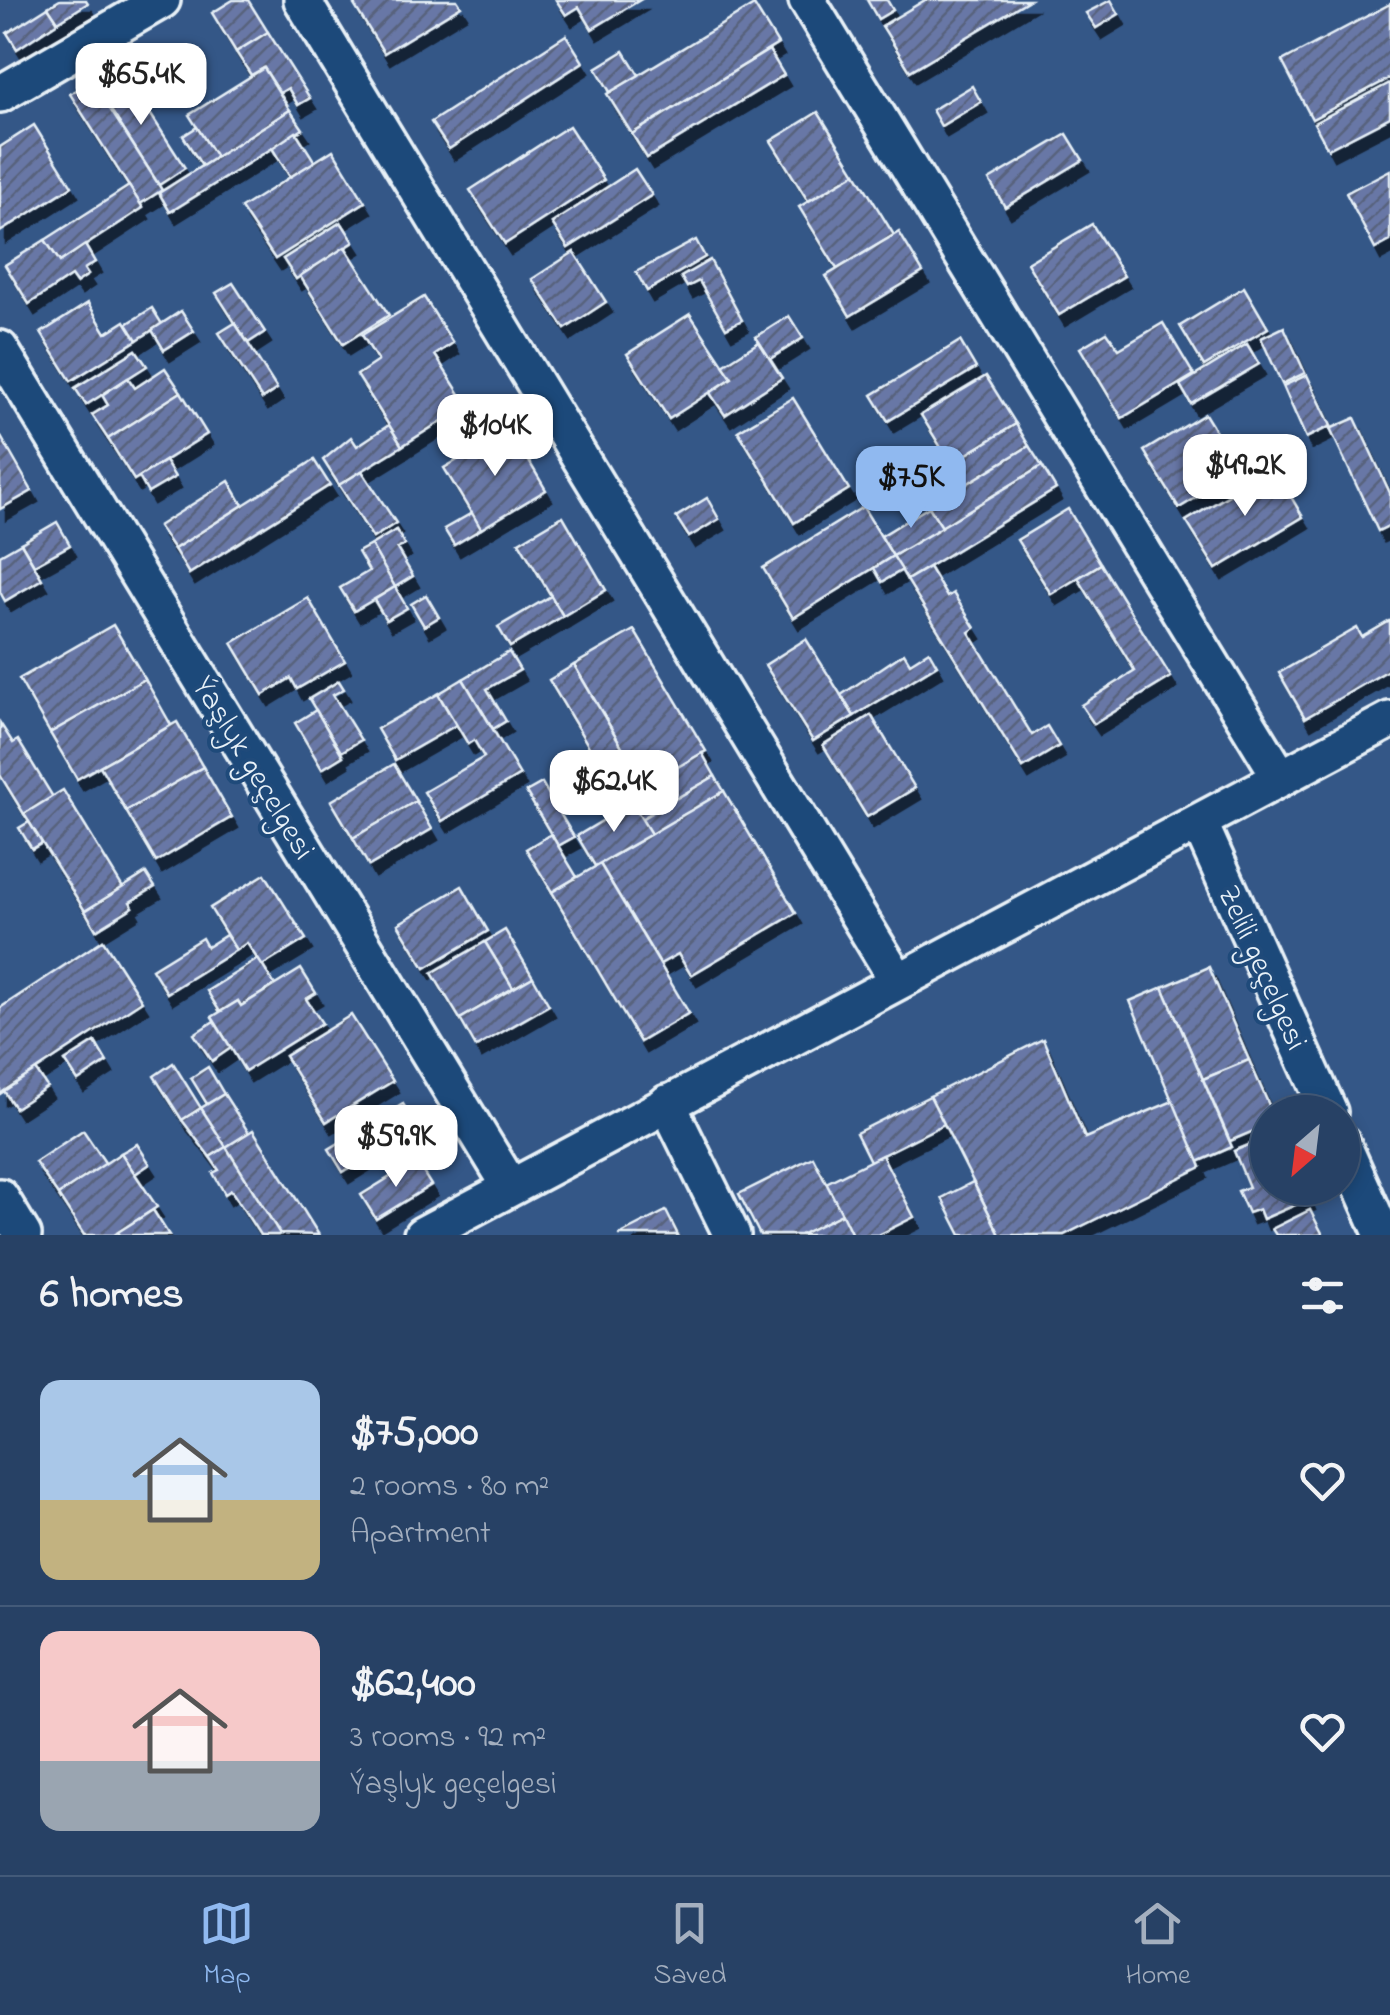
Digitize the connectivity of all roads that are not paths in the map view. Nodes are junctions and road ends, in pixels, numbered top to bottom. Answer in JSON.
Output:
{"nodes":[{"id":1,"x":162,"y":0,"type":"edge"},
{"id":2,"x":302,"y":0,"type":"edge"},
{"id":3,"x":807,"y":0,"type":"edge"},
{"id":4,"x":0,"y":94,"type":"edge"},
{"id":5,"x":0,"y":349,"type":"edge"},
{"id":6,"x":1390,"y":720,"type":"edge"},
{"id":7,"x":1281,"y":778,"type":"junction"},
{"id":8,"x":1200,"y":822,"type":"junction"},
{"id":9,"x":898,"y":981,"type":"junction"},
{"id":10,"x":1321,"y":1095,"type":"edge"},
{"id":11,"x":667,"y":1103,"type":"junction"},
{"id":12,"x":1360,"y":1182,"type":"edge"},
{"id":13,"x":510,"y":1186,"type":"junction"},
{"id":14,"x":0,"y":1197,"type":"edge"},
{"id":15,"x":22,"y":1235,"type":"edge"},
{"id":16,"x":422,"y":1235,"type":"edge"},
{"id":17,"x":732,"y":1235,"type":"edge"},
{"id":18,"x":1384,"y":1235,"type":"edge"}],
"edges":[{"from":1,"to":4,"type":"street"},
{"from":2,"to":9,"type":"street"},
{"from":3,"to":7,"type":"street"},
{"from":5,"to":13,"type":"street","name":"Ýaşlyk geçelgesi"},
{"from":6,"to":7,"type":"street"},
{"from":7,"to":8,"type":"street"},
{"from":8,"to":9,"type":"street"},
{"from":8,"to":10,"type":"street","name":"Zelili geçelgesi"},
{"from":9,"to":11,"type":"street"},
{"from":11,"to":13,"type":"street"},
{"from":11,"to":17,"type":"street"},
{"from":12,"to":18,"type":"street"},
{"from":13,"to":16,"type":"street"},
{"from":14,"to":15,"type":"street"}]}
